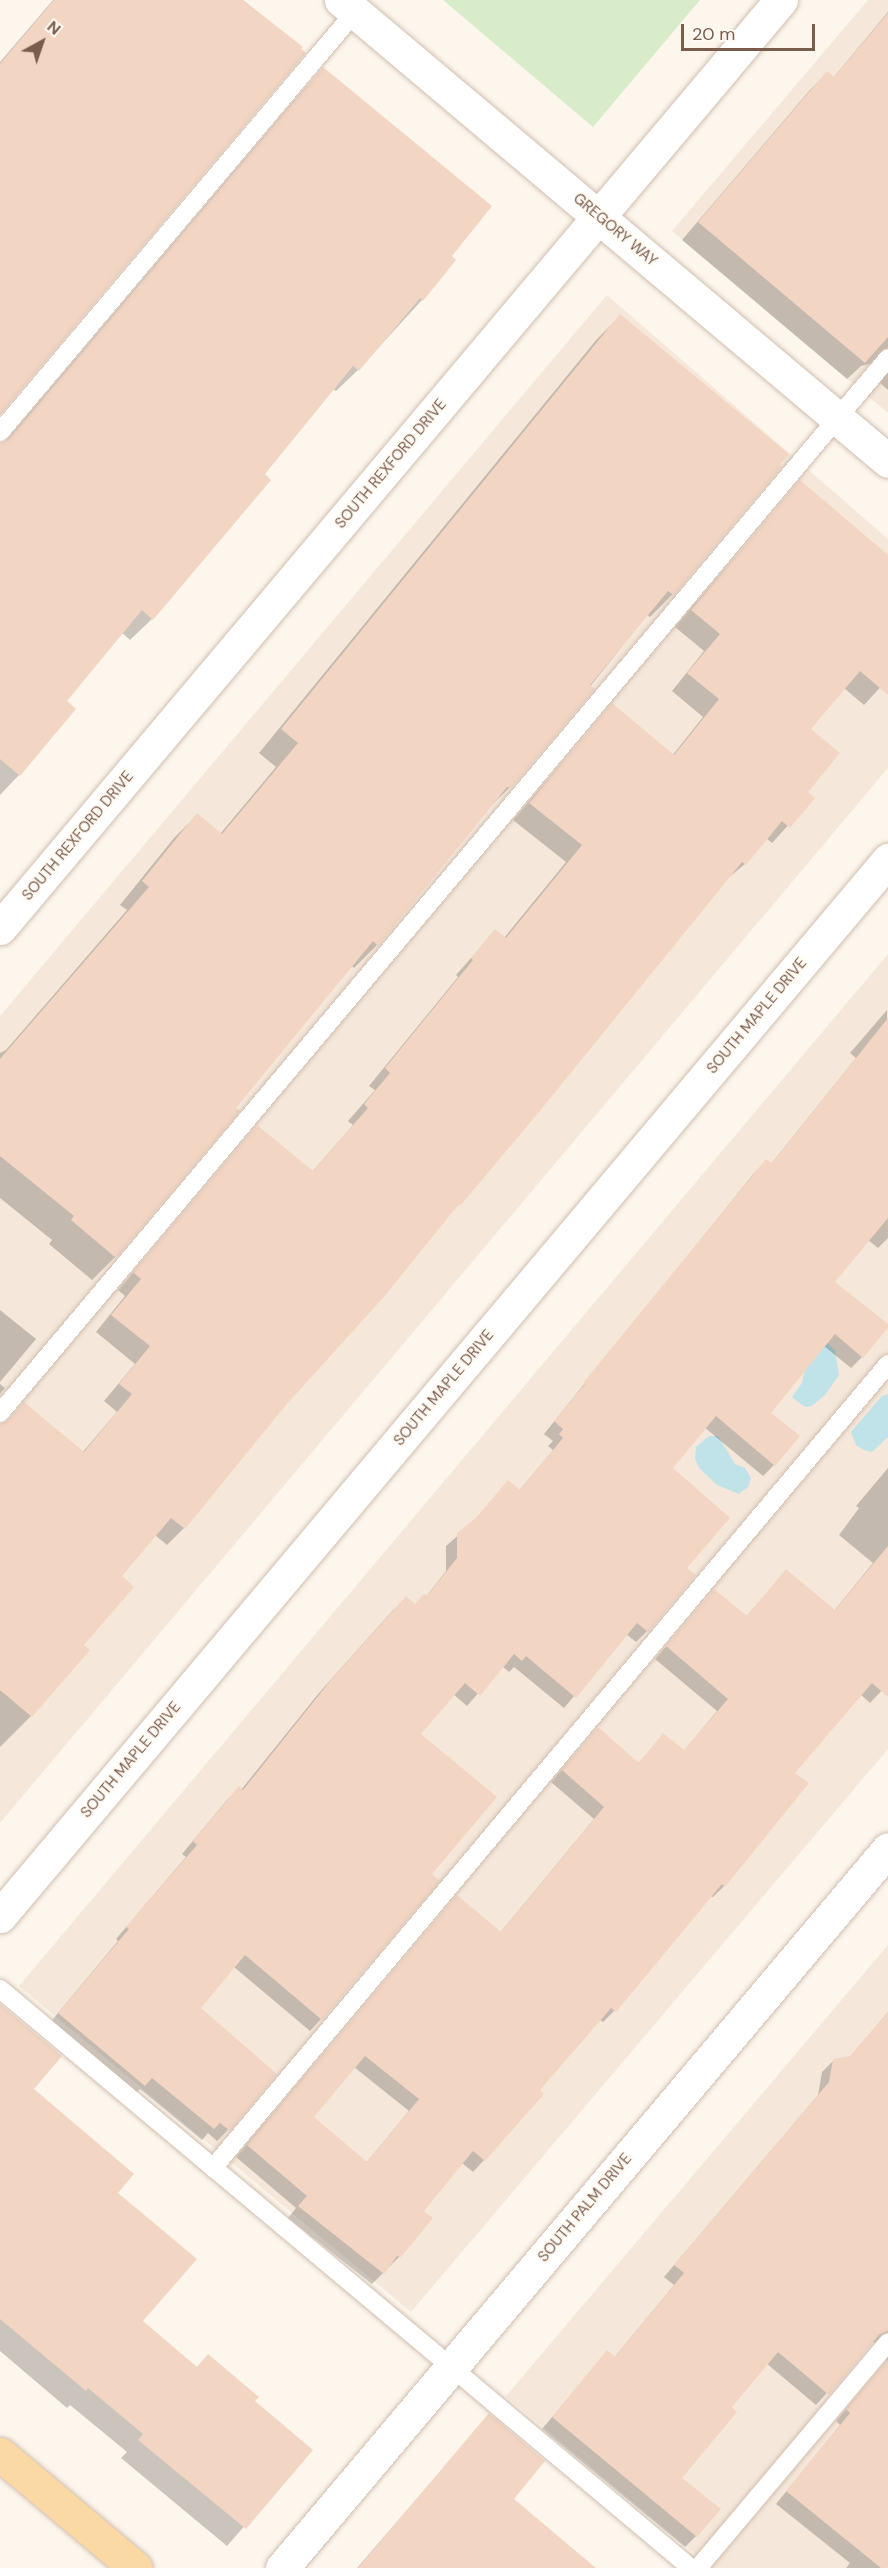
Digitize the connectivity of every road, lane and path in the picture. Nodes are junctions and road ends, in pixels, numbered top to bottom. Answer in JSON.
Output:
{"nodes":[{"id":1,"x":781,"y":0,"type":"edge"},
{"id":2,"x":348,"y":6,"type":"edge"},
{"id":3,"x":599,"y":217,"type":"junction"},
{"id":4,"x":888,"y":358,"type":"edge"},
{"id":5,"x":837,"y":418,"type":"junction"},
{"id":6,"x":0,"y":432,"type":"edge"},
{"id":7,"x":888,"y":461,"type":"edge"},
{"id":8,"x":888,"y":861,"type":"edge"},
{"id":9,"x":0,"y":928,"type":"edge"},
{"id":10,"x":888,"y":1364,"type":"edge"},
{"id":11,"x":0,"y":1413,"type":"edge"},
{"id":12,"x":888,"y":1849,"type":"edge"},
{"id":13,"x":0,"y":1916,"type":"edge"},
{"id":14,"x":0,"y":1989,"type":"edge"},
{"id":15,"x":213,"y":2168,"type":"junction"},
{"id":16,"x":888,"y":2342,"type":"edge"},
{"id":17,"x":451,"y":2367,"type":"junction"},
{"id":18,"x":0,"y":2454,"type":"edge"},
{"id":19,"x":136,"y":2568,"type":"edge"},
{"id":20,"x":282,"y":2568,"type":"edge"},
{"id":21,"x":691,"y":2568,"type":"edge"},
{"id":22,"x":698,"y":2568,"type":"edge"}],
"edges":[{"from":1,"to":3,"type":"street","name":"SOUTH REXFORD DRIVE"},
{"from":2,"to":3,"type":"street","name":"GREGORY WAY"},
{"from":2,"to":6,"type":"lane"},
{"from":3,"to":5,"type":"street","name":"GREGORY WAY"},
{"from":3,"to":9,"type":"street","name":"SOUTH REXFORD DRIVE"},
{"from":4,"to":5,"type":"lane"},
{"from":5,"to":7,"type":"street","name":"GREGORY WAY"},
{"from":5,"to":11,"type":"lane"},
{"from":8,"to":13,"type":"street","name":"SOUTH MAPLE DRIVE"},
{"from":10,"to":15,"type":"lane"},
{"from":12,"to":17,"type":"street","name":"SOUTH PALM DRIVE"},
{"from":14,"to":15,"type":"lane"},
{"from":15,"to":17,"type":"lane"},
{"from":16,"to":22,"type":"lane"},
{"from":17,"to":20,"type":"street","name":"SOUTH PALM DRIVE"},
{"from":17,"to":21,"type":"lane"},
{"from":18,"to":19,"type":"main road"}]}
